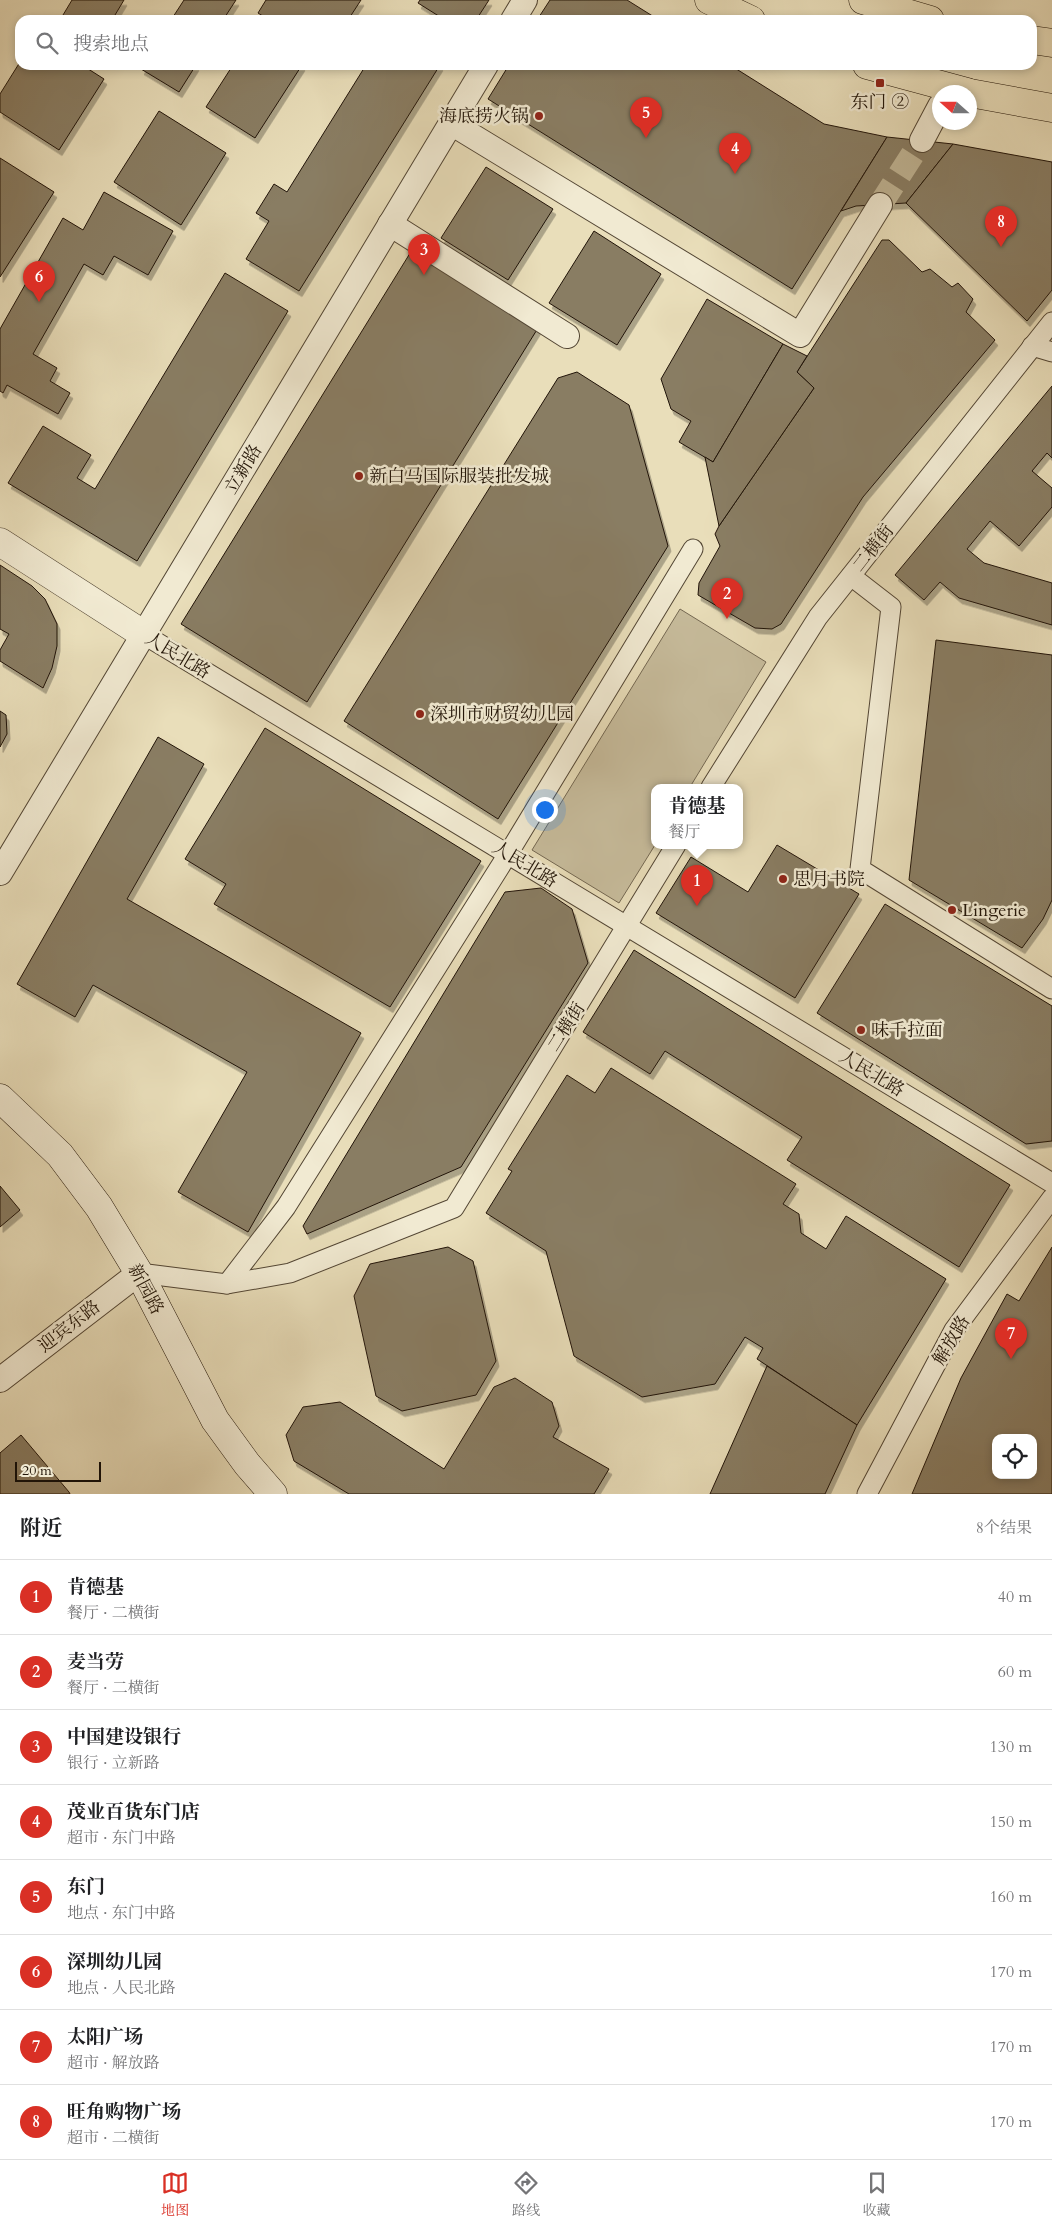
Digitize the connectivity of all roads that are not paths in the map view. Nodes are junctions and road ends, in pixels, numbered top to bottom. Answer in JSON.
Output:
{"nodes":[{"id":1,"x":525,"y":0,"type":"edge"},
{"id":2,"x":709,"y":0,"type":"edge"},
{"id":3,"x":864,"y":0,"type":"edge"},
{"id":4,"x":516,"y":15,"type":"edge"},
{"id":5,"x":740,"y":15,"type":"edge"},
{"id":6,"x":914,"y":15,"type":"edge"},
{"id":7,"x":1037,"y":41,"type":"edge"},
{"id":8,"x":1052,"y":43,"type":"edge"},
{"id":9,"x":483,"y":70,"type":"edge"},
{"id":10,"x":881,"y":70,"type":"edge"},
{"id":11,"x":932,"y":88,"type":"edge"},
{"id":12,"x":977,"y":98,"type":"edge"},
{"id":13,"x":1052,"y":108,"type":"edge"},
{"id":14,"x":451,"y":123,"type":"junction"},
{"id":15,"x":932,"y":126,"type":"edge"},
{"id":16,"x":922,"y":140,"type":"tunnel mouth"},
{"id":17,"x":880,"y":204,"type":"tunnel mouth"},
{"id":18,"x":390,"y":224,"type":"junction"},
{"id":19,"x":1052,"y":322,"type":"edge"},
{"id":20,"x":567,"y":336,"type":"dead end"},
{"id":21,"x":1032,"y":346,"type":"junction"},
{"id":22,"x":1052,"y":352,"type":"edge"},
{"id":23,"x":0,"y":542,"type":"edge"},
{"id":24,"x":693,"y":549,"type":"dead end"},
{"id":25,"x":851,"y":576,"type":"junction"},
{"id":26,"x":144,"y":634,"type":"junction"},
{"id":27,"x":713,"y":784,"type":"edge"},
{"id":28,"x":674,"y":849,"type":"edge"},
{"id":29,"x":508,"y":854,"type":"junction"},
{"id":30,"x":0,"y":873,"type":"edge"},
{"id":31,"x":628,"y":926,"type":"junction"},
{"id":32,"x":1052,"y":988,"type":"edge"},
{"id":33,"x":0,"y":1098,"type":"edge"},
{"id":34,"x":1052,"y":1183,"type":"edge"},
{"id":35,"x":1052,"y":1198,"type":"edge"},
{"id":36,"x":139,"y":1273,"type":"junction"},
{"id":37,"x":227,"y":1284,"type":"junction"},
{"id":38,"x":0,"y":1380,"type":"edge"},
{"id":39,"x":274,"y":1494,"type":"edge"},
{"id":40,"x":867,"y":1494,"type":"edge"}],
"edges":[{"from":1,"to":4,"type":"street"},
{"from":2,"to":5,"type":"main road"},
{"from":3,"to":6,"type":"main road"},
{"from":7,"to":8,"type":"main road"},
{"from":9,"to":14,"type":"street","name":"立新路"},
{"from":10,"to":11,"type":"main road"},
{"from":12,"to":13,"type":"main road"},
{"from":14,"to":17,"type":"street"},
{"from":14,"to":18,"type":"street","name":"立新路"},
{"from":15,"to":16,"type":"street"},
{"from":18,"to":20,"type":"street"},
{"from":18,"to":26,"type":"street","name":"立新路"},
{"from":19,"to":21,"type":"street","name":"二横街"},
{"from":21,"to":22,"type":"street"},
{"from":21,"to":25,"type":"street","name":"二横街"},
{"from":23,"to":26,"type":"main road","name":"人民北路"},
{"from":24,"to":29,"type":"street"},
{"from":25,"to":27,"type":"street","name":"二横街"},
{"from":25,"to":32,"type":"street"},
{"from":26,"to":29,"type":"street","name":"人民北路"},
{"from":26,"to":30,"type":"street","name":"立新路"},
{"from":28,"to":31,"type":"street","name":"二横街"},
{"from":29,"to":31,"type":"street","name":"人民北路"},
{"from":29,"to":37,"type":"street"},
{"from":31,"to":34,"type":"street","name":"人民北路"},
{"from":31,"to":37,"type":"street","name":"二横街"},
{"from":33,"to":36,"type":"main road","name":"新园路"},
{"from":35,"to":40,"type":"street","name":"解放路"},
{"from":36,"to":37,"type":"street"},
{"from":36,"to":38,"type":"street","name":"迎宾东路"},
{"from":36,"to":39,"type":"main road","name":"新园路"}]}
